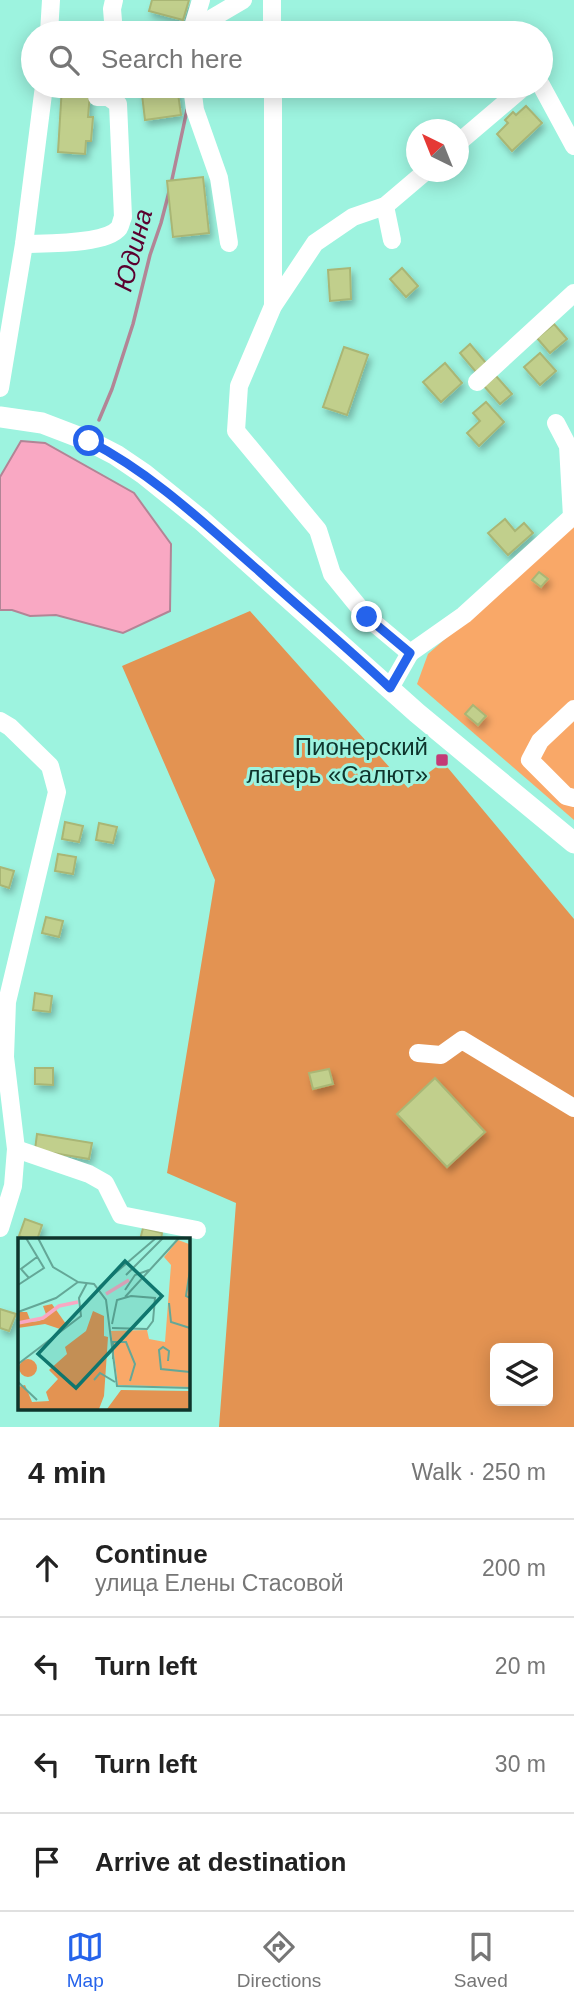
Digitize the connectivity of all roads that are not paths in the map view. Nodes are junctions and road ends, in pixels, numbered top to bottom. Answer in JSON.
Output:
{"nodes":[{"id":1,"x":51,"y":0,"type":"edge"},
{"id":2,"x":114,"y":0,"type":"edge"},
{"id":3,"x":201,"y":0,"type":"edge"},
{"id":4,"x":243,"y":0,"type":"edge"},
{"id":5,"x":272,"y":0,"type":"edge"},
{"id":6,"x":50,"y":21,"type":"edge"},
{"id":7,"x":113,"y":21,"type":"edge"},
{"id":8,"x":194,"y":21,"type":"edge"},
{"id":9,"x":208,"y":21,"type":"edge"},
{"id":10,"x":272,"y":21,"type":"edge"},
{"id":11,"x":42,"y":98,"type":"edge"},
{"id":12,"x":109,"y":98,"type":"edge"},
{"id":13,"x":118,"y":98,"type":"edge"},
{"id":14,"x":194,"y":98,"type":"edge"},
{"id":15,"x":272,"y":98,"type":"edge"},
{"id":16,"x":512,"y":98,"type":"edge"},
{"id":17,"x":548,"y":98,"type":"edge"},
{"id":18,"x":118,"y":104,"type":"junction"},
{"id":19,"x":469,"y":134,"type":"edge"},
{"id":20,"x":574,"y":146,"type":"edge"},
{"id":21,"x":413,"y":182,"type":"edge"},
{"id":22,"x":385,"y":206,"type":"junction"},
{"id":23,"x":392,"y":240,"type":"dead end"},
{"id":24,"x":229,"y":243,"type":"dead end"},
{"id":25,"x":24,"y":244,"type":"junction"},
{"id":26,"x":574,"y":293,"type":"edge"},
{"id":27,"x":273,"y":306,"type":"junction"},
{"id":28,"x":477,"y":382,"type":"dead end"},
{"id":29,"x":0,"y":388,"type":"edge"},
{"id":30,"x":0,"y":416,"type":"edge"},
{"id":31,"x":556,"y":423,"type":"dead end"},
{"id":32,"x":573,"y":516,"type":"edge"},
{"id":33,"x":410,"y":653,"type":"junction"},
{"id":34,"x":390,"y":688,"type":"junction"},
{"id":35,"x":574,"y":709,"type":"edge"},
{"id":36,"x":0,"y":721,"type":"edge"},
{"id":37,"x":574,"y":798,"type":"edge"},
{"id":38,"x":574,"y":843,"type":"edge"},
{"id":39,"x":418,"y":1054,"type":"dead end"},
{"id":40,"x":574,"y":1108,"type":"edge"},
{"id":41,"x":16,"y":1149,"type":"junction"},
{"id":42,"x":0,"y":1228,"type":"edge"},
{"id":43,"x":197,"y":1230,"type":"dead end"}],
"edges":[{"from":1,"to":6,"type":"street"},
{"from":2,"to":7,"type":"street"},
{"from":3,"to":8,"type":"street"},
{"from":4,"to":9,"type":"street"},
{"from":5,"to":10,"type":"street"},
{"from":11,"to":25,"type":"street"},
{"from":12,"to":18,"type":"street"},
{"from":13,"to":18,"type":"street"},
{"from":14,"to":24,"type":"street"},
{"from":15,"to":27,"type":"street"},
{"from":16,"to":19,"type":"street"},
{"from":17,"to":20,"type":"street"},
{"from":18,"to":25,"type":"street"},
{"from":21,"to":22,"type":"street"},
{"from":22,"to":23,"type":"street"},
{"from":22,"to":27,"type":"street"},
{"from":25,"to":29,"type":"street"},
{"from":26,"to":28,"type":"street"},
{"from":27,"to":33,"type":"street"},
{"from":30,"to":34,"type":"main road"},
{"from":31,"to":32,"type":"street"},
{"from":32,"to":33,"type":"street"},
{"from":33,"to":34,"type":"street"},
{"from":34,"to":38,"type":"main road"},
{"from":35,"to":37,"type":"street"},
{"from":36,"to":41,"type":"street"},
{"from":39,"to":40,"type":"street"},
{"from":41,"to":42,"type":"street"},
{"from":41,"to":43,"type":"street"}]}
